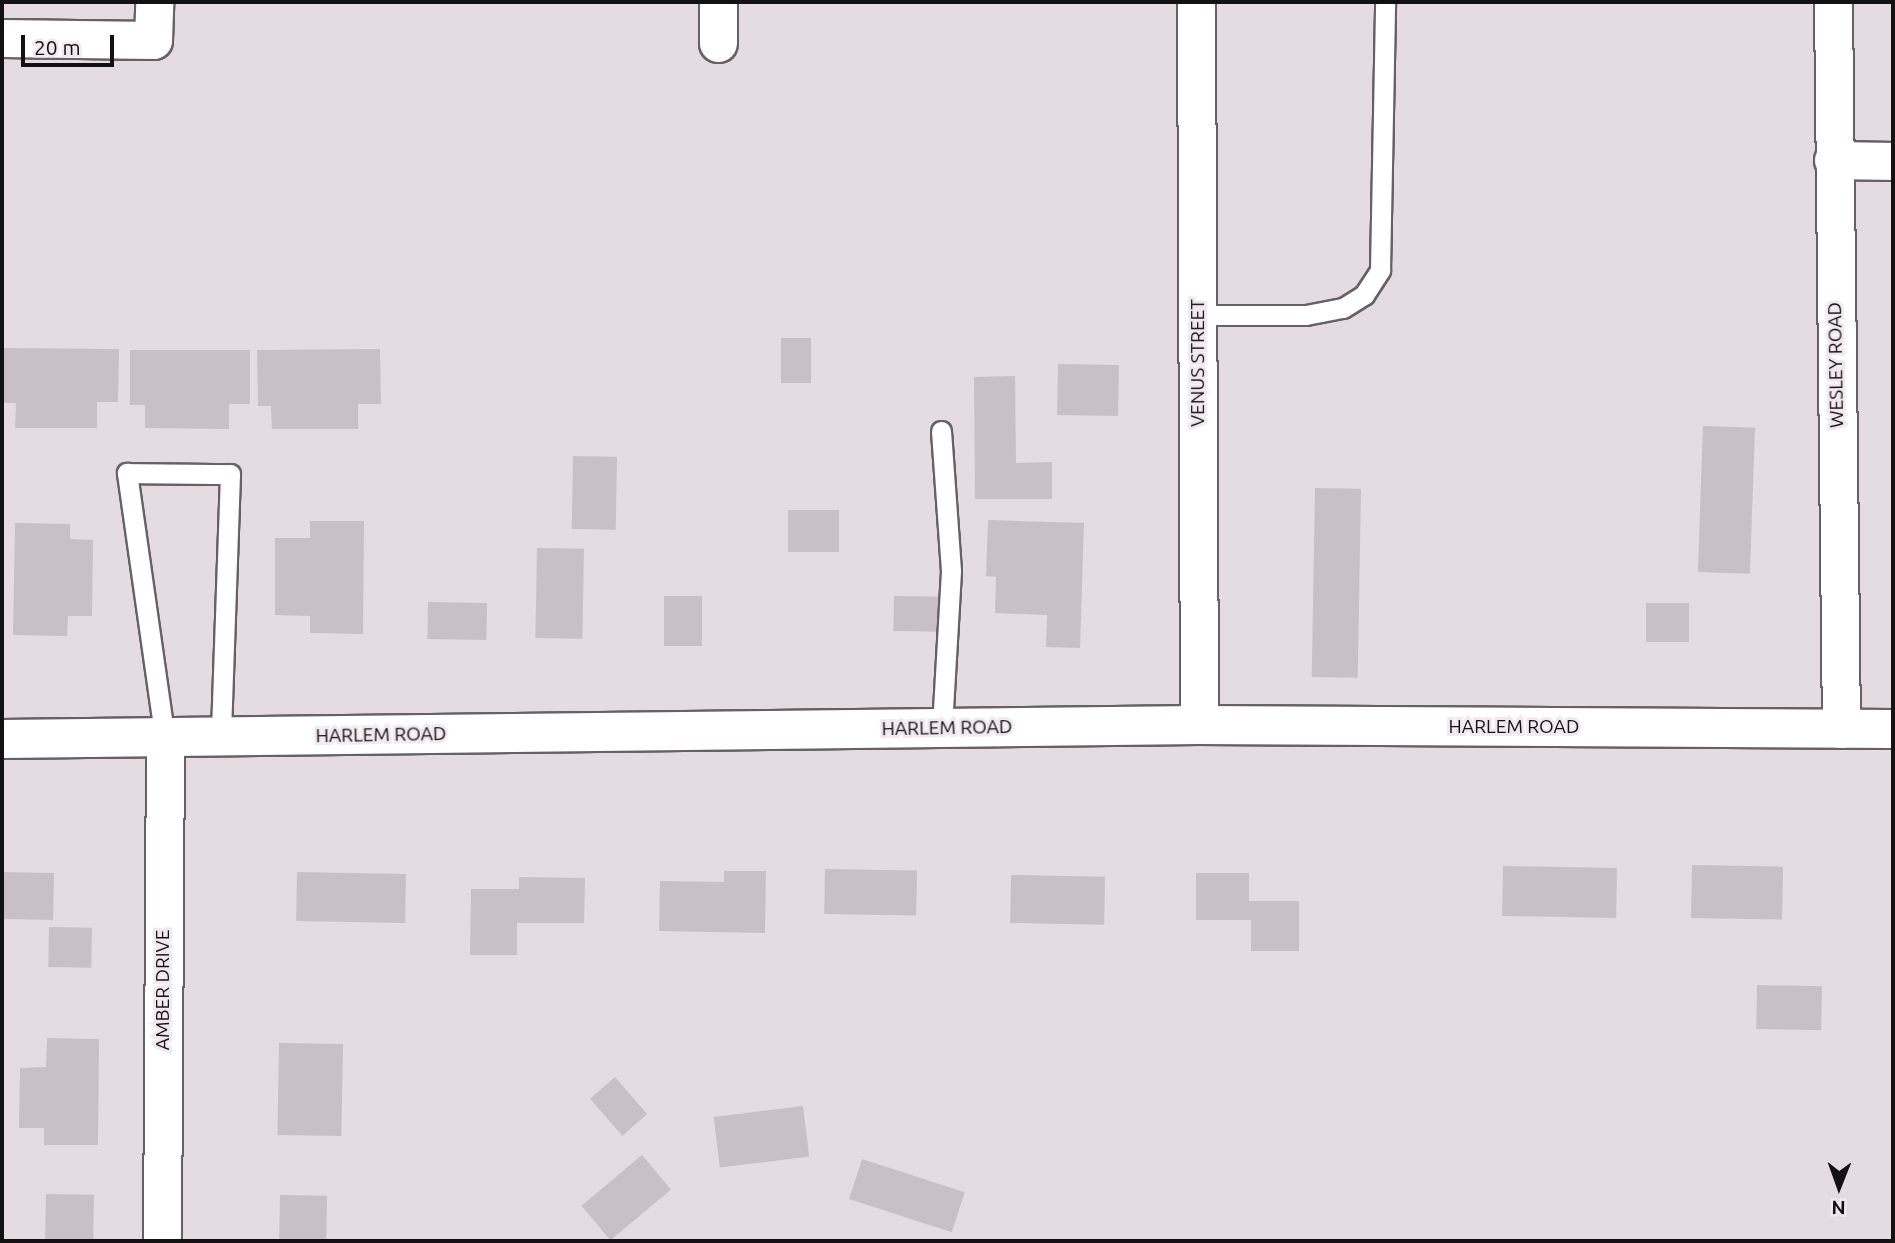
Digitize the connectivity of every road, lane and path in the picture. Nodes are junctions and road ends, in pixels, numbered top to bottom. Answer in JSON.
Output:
{"nodes":[{"id":1,"x":155,"y":2,"type":"edge"},
{"id":2,"x":718,"y":2,"type":"edge"},
{"id":3,"x":1196,"y":2,"type":"edge"},
{"id":4,"x":1385,"y":2,"type":"edge"},
{"id":5,"x":1833,"y":2,"type":"edge"},
{"id":6,"x":2,"y":38,"type":"edge"},
{"id":7,"x":718,"y":43,"type":"dead end"},
{"id":8,"x":1833,"y":160,"type":"junction"},
{"id":9,"x":1893,"y":161,"type":"edge"},
{"id":10,"x":1197,"y":315,"type":"junction"},
{"id":11,"x":941,"y":431,"type":"dead end"},
{"id":12,"x":1199,"y":725,"type":"junction"},
{"id":13,"x":942,"y":728,"type":"junction"},
{"id":14,"x":1841,"y":729,"type":"junction"},
{"id":15,"x":1893,"y":729,"type":"edge"},
{"id":16,"x":221,"y":738,"type":"junction"},
{"id":17,"x":2,"y":739,"type":"edge"},
{"id":18,"x":165,"y":740,"type":"junction"},
{"id":19,"x":162,"y":1241,"type":"edge"}],
"edges":[{"from":1,"to":6,"type":"street"},
{"from":2,"to":7,"type":"street"},
{"from":3,"to":10,"type":"street","name":"VENUS STREET"},
{"from":4,"to":10,"type":"lane"},
{"from":5,"to":8,"type":"street","name":"WESLEY ROAD"},
{"from":8,"to":9,"type":"street"},
{"from":8,"to":14,"type":"street","name":"WESLEY ROAD"},
{"from":10,"to":12,"type":"street","name":"VENUS STREET"},
{"from":11,"to":13,"type":"lane"},
{"from":12,"to":13,"type":"main road","name":"HARLEM ROAD"},
{"from":12,"to":14,"type":"main road","name":"HARLEM ROAD"},
{"from":13,"to":16,"type":"main road","name":"HARLEM ROAD"},
{"from":14,"to":15,"type":"main road","name":"HARLEM ROAD"},
{"from":16,"to":18,"type":"main road","name":"HARLEM ROAD"},
{"from":16,"to":18,"type":"lane"},
{"from":17,"to":18,"type":"main road","name":"HARLEM ROAD"},
{"from":18,"to":19,"type":"street","name":"AMBER DRIVE"}]}
